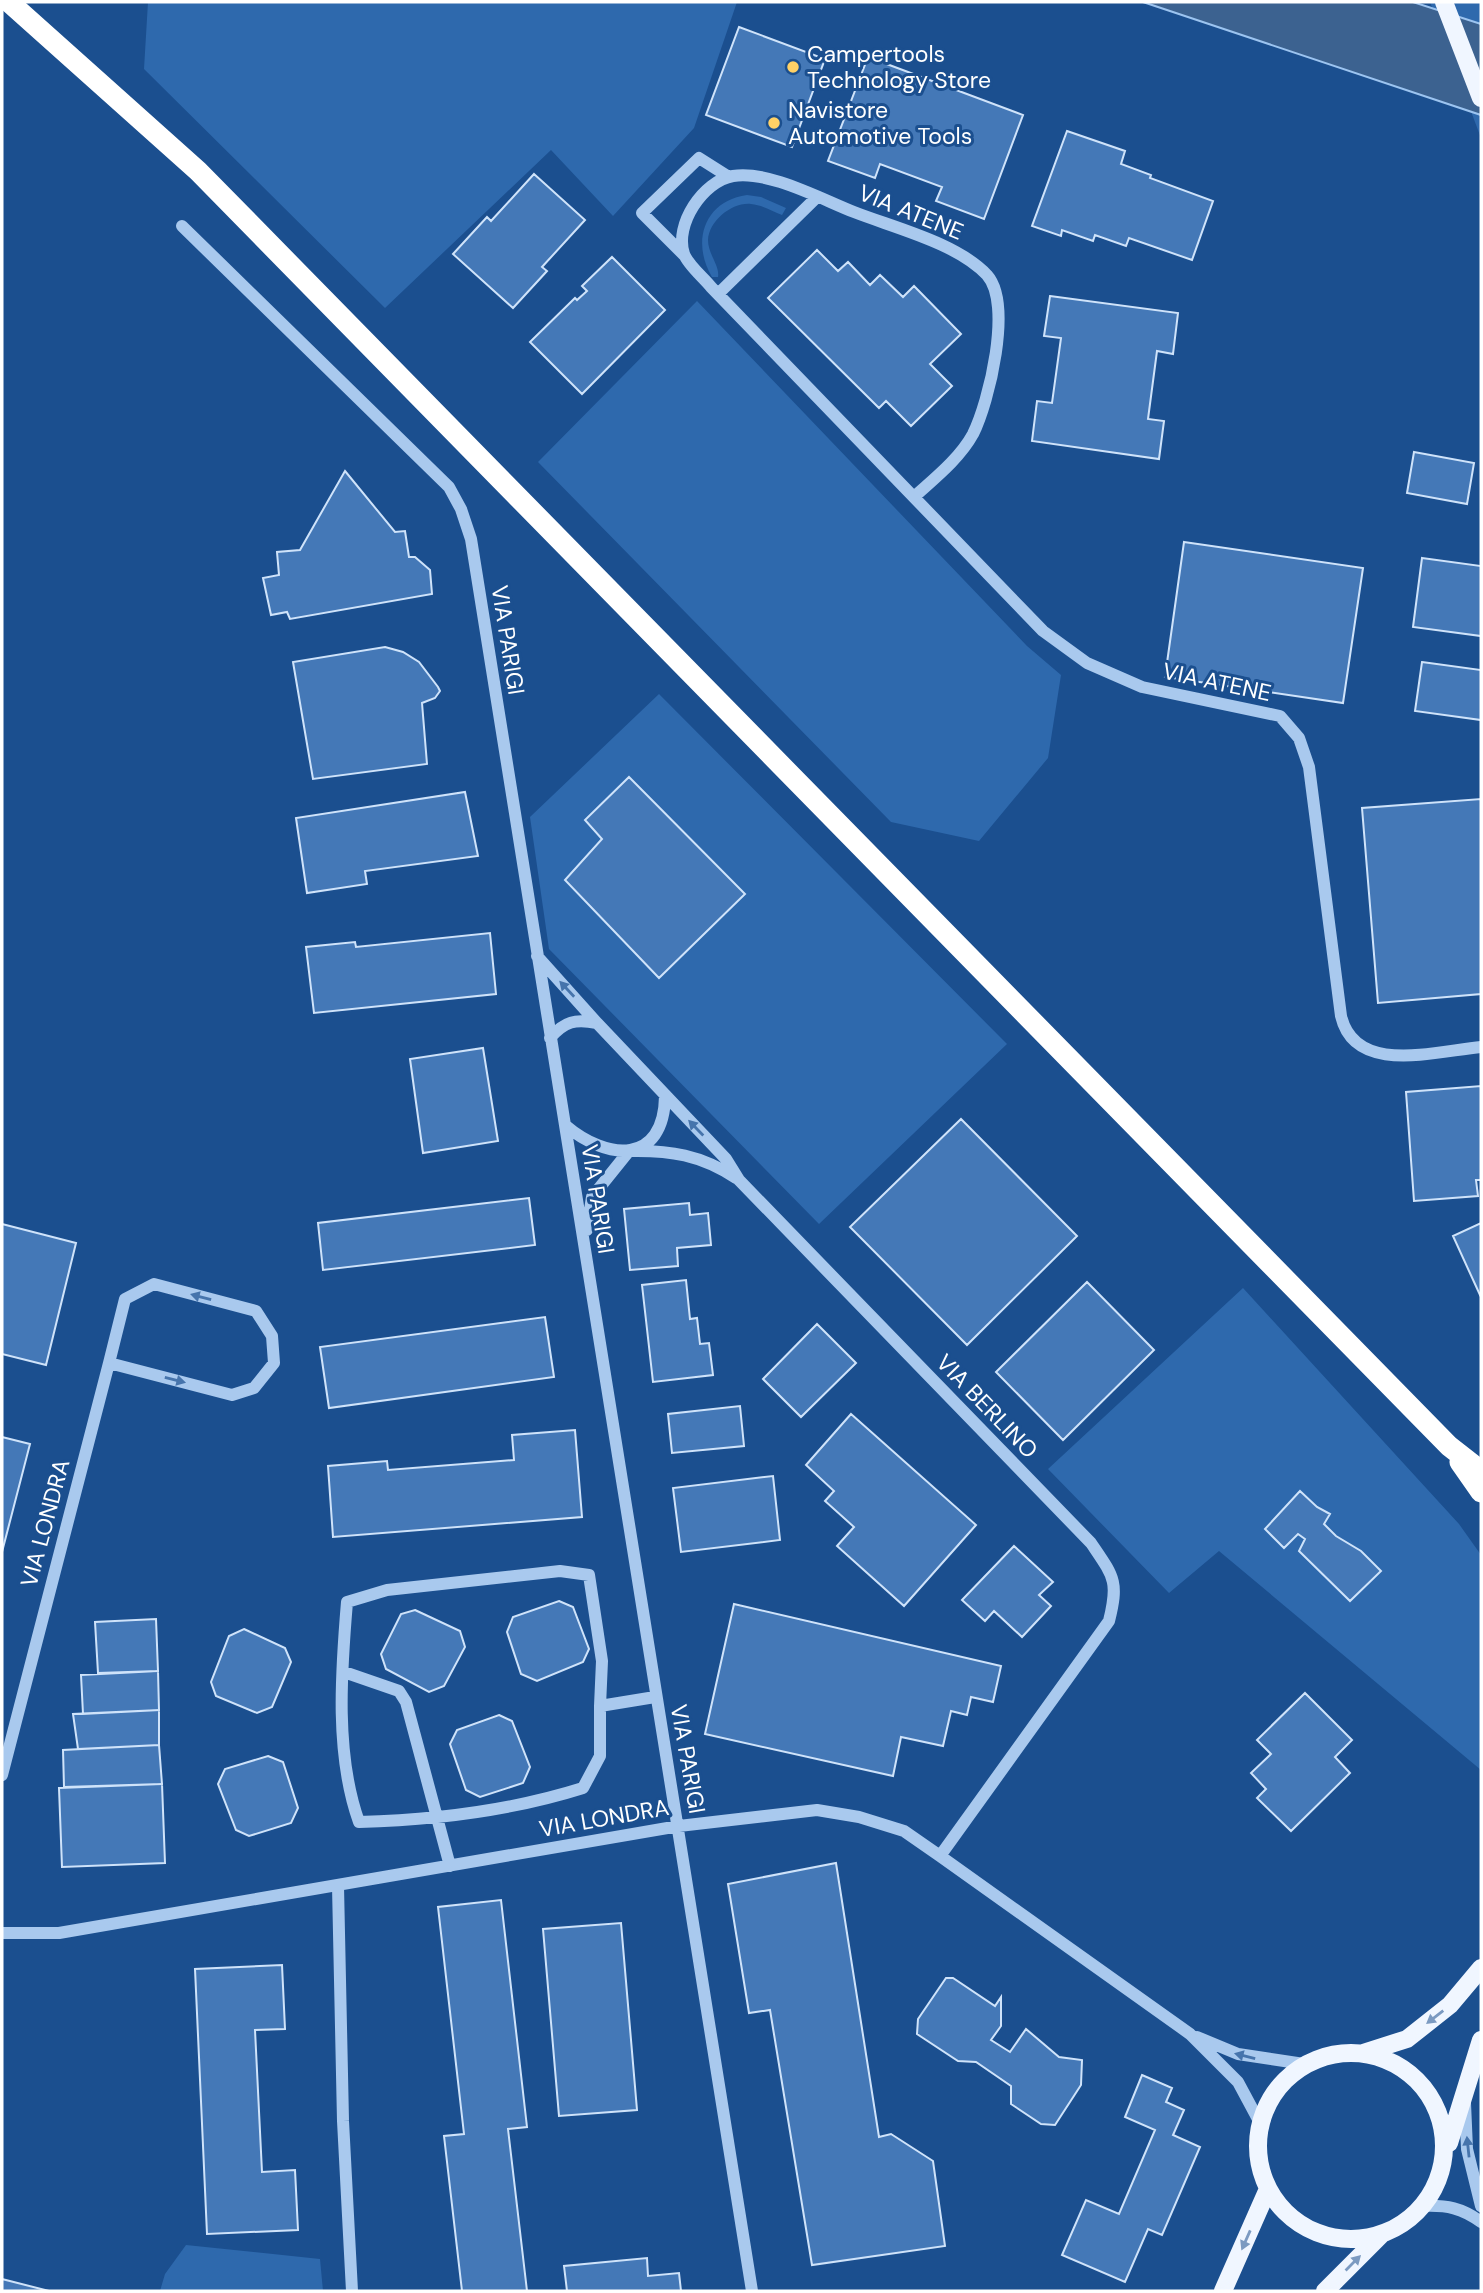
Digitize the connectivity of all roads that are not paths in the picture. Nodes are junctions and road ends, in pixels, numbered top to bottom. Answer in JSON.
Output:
{"nodes":[{"id":1,"x":9,"y":2,"type":"edge"},
{"id":2,"x":1444,"y":2,"type":"edge"},
{"id":3,"x":1481,"y":98,"type":"edge"},
{"id":4,"x":729,"y":177,"type":"junction"},
{"id":5,"x":817,"y":197,"type":"junction"},
{"id":6,"x":183,"y":226,"type":"dead end"},
{"id":7,"x":684,"y":255,"type":"junction"},
{"id":8,"x":718,"y":294,"type":"junction"},
{"id":9,"x":915,"y":496,"type":"junction"},
{"id":10,"x":536,"y":955,"type":"junction"},
{"id":11,"x":597,"y":1023,"type":"junction"},
{"id":12,"x":550,"y":1038,"type":"junction"},
{"id":13,"x":1481,"y":1047,"type":"edge"},
{"id":14,"x":665,"y":1096,"type":"junction"},
{"id":15,"x":565,"y":1125,"type":"junction"},
{"id":16,"x":629,"y":1151,"type":"junction"},
{"id":17,"x":739,"y":1180,"type":"junction"},
{"id":18,"x":584,"y":1243,"type":"junction"},
{"id":19,"x":108,"y":1363,"type":"junction"},
{"id":20,"x":1449,"y":1446,"type":"junction"},
{"id":21,"x":1481,"y":1471,"type":"edge"},
{"id":22,"x":1481,"y":1492,"type":"edge"},
{"id":23,"x":344,"y":1672,"type":"junction"},
{"id":24,"x":655,"y":1697,"type":"junction"},
{"id":25,"x":600,"y":1706,"type":"junction"},
{"id":26,"x":2,"y":1775,"type":"edge"},
{"id":27,"x":438,"y":1817,"type":"junction"},
{"id":28,"x":679,"y":1826,"type":"junction"},
{"id":29,"x":940,"y":1856,"type":"junction"},
{"id":30,"x":450,"y":1866,"type":"junction"},
{"id":31,"x":338,"y":1886,"type":"junction"},
{"id":32,"x":2,"y":1933,"type":"edge"},
{"id":33,"x":1481,"y":1968,"type":"edge"},
{"id":34,"x":1190,"y":2034,"type":"junction"},
{"id":35,"x":1481,"y":2040,"type":"edge"},
{"id":36,"x":1363,"y":2053,"type":"junction"},
{"id":37,"x":1304,"y":2064,"type":"junction"},
{"id":38,"x":1464,"y":2087,"type":"junction"},
{"id":39,"x":1260,"y":2123,"type":"junction"},
{"id":40,"x":1444,"y":2160,"type":"junction"},
{"id":41,"x":1268,"y":2189,"type":"junction"},
{"id":42,"x":1423,"y":2206,"type":"junction"},
{"id":43,"x":1481,"y":2206,"type":"edge"},
{"id":44,"x":1481,"y":2222,"type":"edge"},
{"id":45,"x":1382,"y":2234,"type":"junction"},
{"id":46,"x":352,"y":2291,"type":"edge"},
{"id":47,"x":752,"y":2291,"type":"edge"},
{"id":48,"x":1223,"y":2291,"type":"edge"},
{"id":49,"x":1325,"y":2291,"type":"edge"}],
"edges":[{"from":1,"to":20,"type":"highway"},
{"from":2,"to":3,"type":"main road"},
{"from":4,"to":5,"type":"street","name":"VIA ATENE"},
{"from":4,"to":7,"type":"street"},
{"from":4,"to":7,"type":"street","name":"VIA ATENE"},
{"from":5,"to":8,"type":"street"},
{"from":5,"to":9,"type":"street","name":"VIA ATENE"},
{"from":6,"to":10,"type":"street","name":"VIA PARIGI"},
{"from":7,"to":8,"type":"street","name":"VIA ATENE"},
{"from":8,"to":9,"type":"street","name":"VIA ATENE"},
{"from":9,"to":13,"type":"street","name":"VIA ATENE"},
{"from":11,"to":10,"type":"street","name":"VIA BERLINO","one_way":true},
{"from":10,"to":12,"type":"street","name":"VIA PARIGI"},
{"from":11,"to":12,"type":"street"},
{"from":11,"to":14,"type":"street","name":"VIA BERLINO"},
{"from":12,"to":15,"type":"street","name":"VIA PARIGI"},
{"from":14,"to":16,"type":"street"},
{"from":17,"to":14,"type":"street","name":"VIA BERLINO","one_way":true},
{"from":15,"to":16,"type":"street"},
{"from":15,"to":18,"type":"street","name":"VIA PARIGI"},
{"from":16,"to":17,"type":"street"},
{"from":16,"to":18,"type":"street"},
{"from":17,"to":29,"type":"street","name":"VIA BERLINO"},
{"from":18,"to":24,"type":"street","name":"VIA PARIGI"},
{"from":19,"to":19,"type":"street","name":"VIA LONDRA","one_way":true},
{"from":19,"to":26,"type":"street","name":"VIA LONDRA"},
{"from":20,"to":21,"type":"highway"},
{"from":20,"to":22,"type":"highway"},
{"from":23,"to":25,"type":"street"},
{"from":23,"to":27,"type":"street"},
{"from":23,"to":27,"type":"street"},
{"from":24,"to":25,"type":"street"},
{"from":24,"to":28,"type":"street","name":"VIA PARIGI"},
{"from":25,"to":27,"type":"street"},
{"from":27,"to":30,"type":"street"},
{"from":28,"to":29,"type":"street","name":"VIA LONDRA"},
{"from":28,"to":30,"type":"street","name":"VIA LONDRA"},
{"from":28,"to":47,"type":"street","name":"VIA PARIGI"},
{"from":29,"to":34,"type":"street","name":"VIA LONDRA"},
{"from":30,"to":31,"type":"street","name":"VIA LONDRA"},
{"from":31,"to":32,"type":"street","name":"VIA LONDRA"},
{"from":31,"to":46,"type":"street"},
{"from":33,"to":36,"type":"main road","one_way":true},
{"from":37,"to":34,"type":"street","name":"VIA LONDRA","one_way":true},
{"from":34,"to":39,"type":"street","name":"VIA LONDRA"},
{"from":35,"to":38,"type":"main road"},
{"from":36,"to":37,"type":"main road"},
{"from":36,"to":40,"type":"main road"},
{"from":37,"to":39,"type":"main road"},
{"from":38,"to":40,"type":"main road"},
{"from":43,"to":38,"type":"street","one_way":true},
{"from":39,"to":41,"type":"main road"},
{"from":40,"to":42,"type":"main road"},
{"from":41,"to":45,"type":"main road"},
{"from":41,"to":48,"type":"main road","one_way":true},
{"from":42,"to":44,"type":"street"},
{"from":42,"to":45,"type":"main road"},
{"from":49,"to":45,"type":"main road","one_way":true}]}
